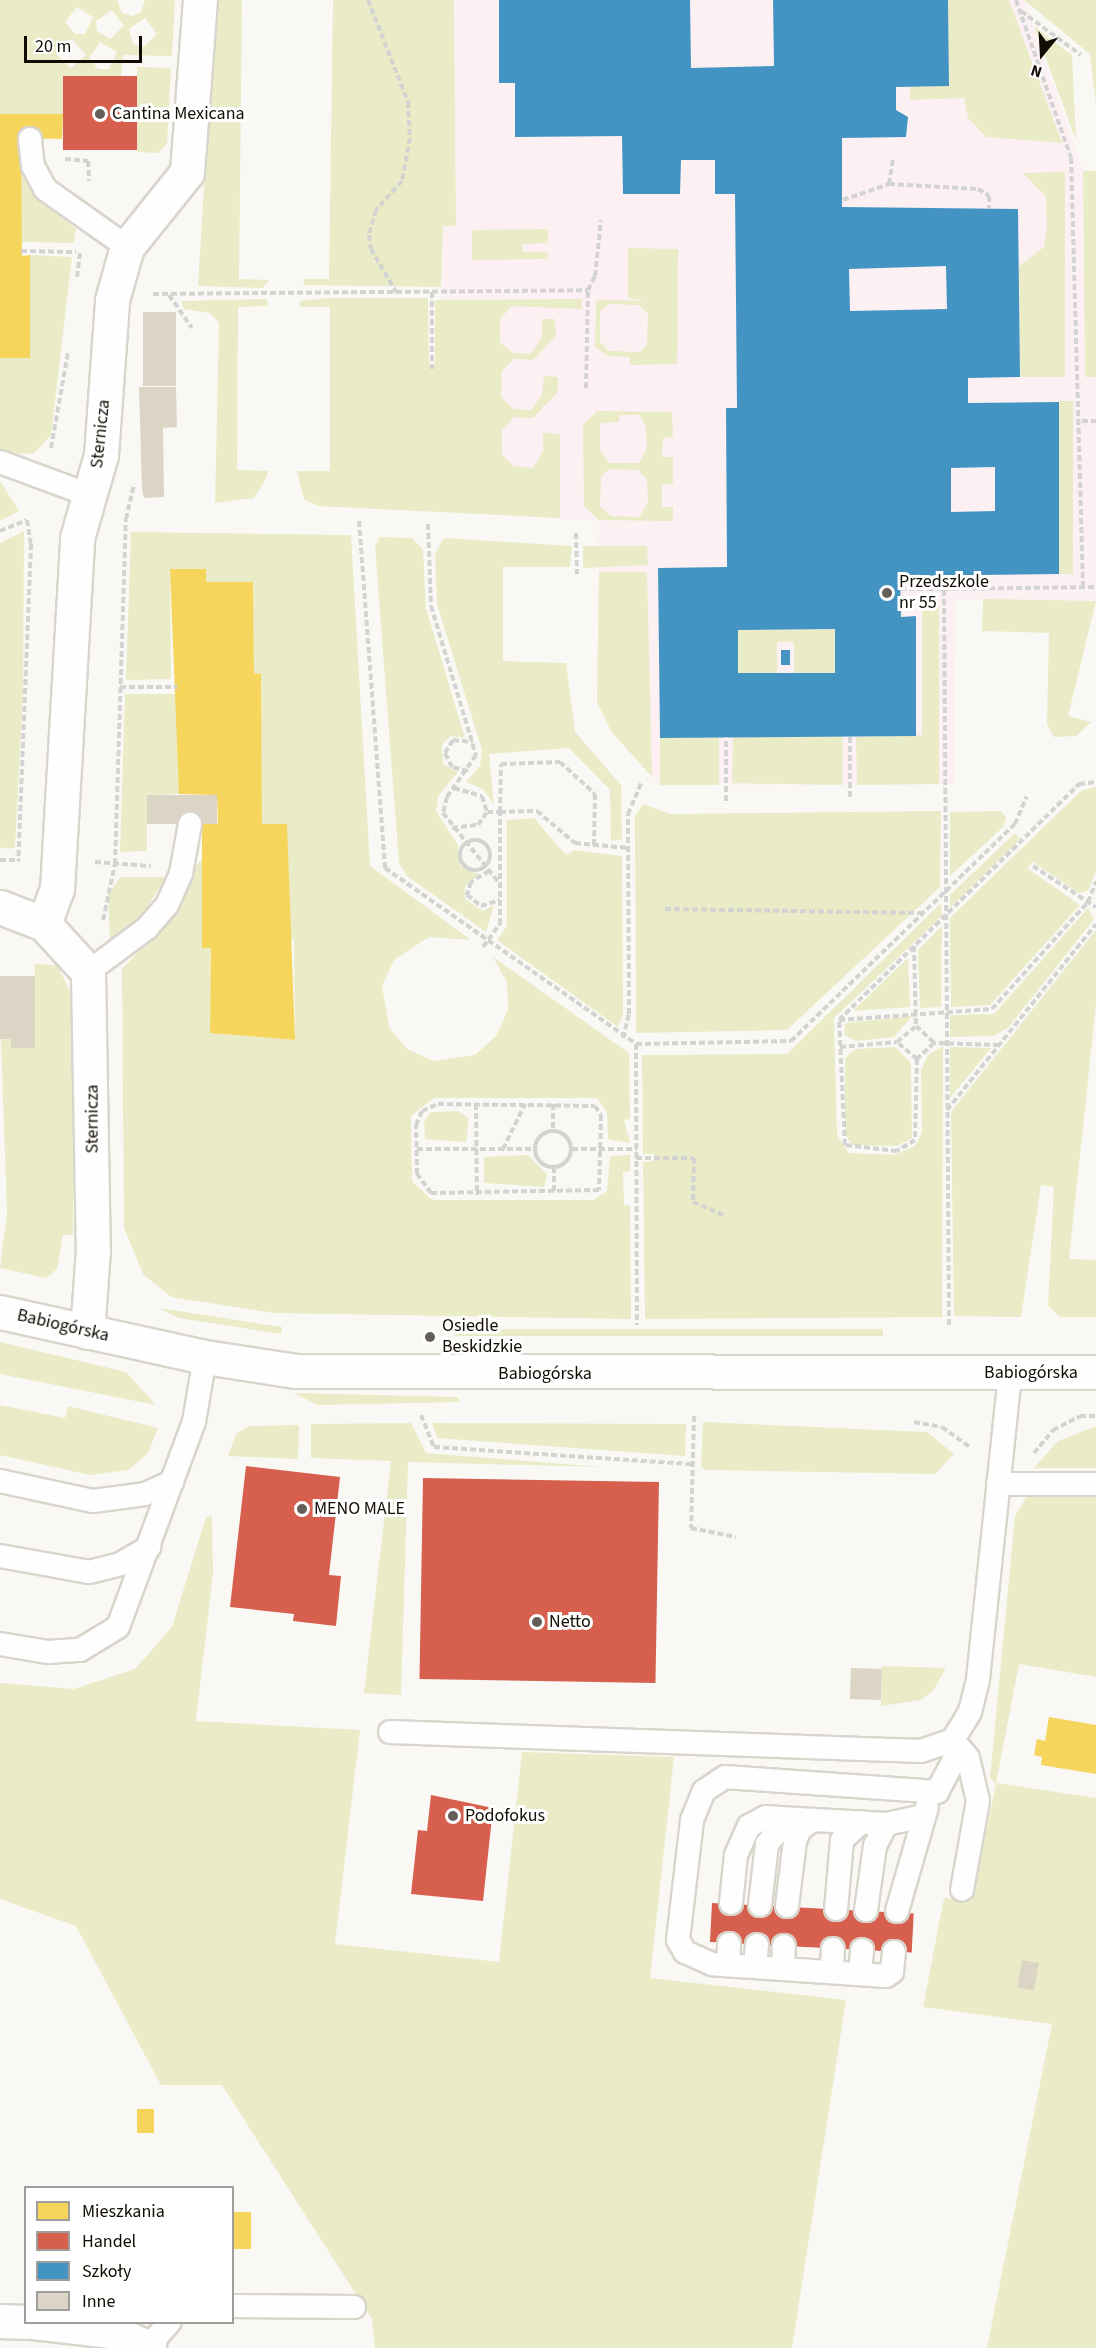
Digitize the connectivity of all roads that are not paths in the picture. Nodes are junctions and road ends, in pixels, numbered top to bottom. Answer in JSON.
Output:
{"nodes":[{"id":1,"x":201,"y":0,"type":"edge"},
{"id":2,"x":30,"y":139,"type":"dead end"},
{"id":3,"x":127,"y":247,"type":"junction"},
{"id":4,"x":0,"y":462,"type":"edge"},
{"id":5,"x":88,"y":495,"type":"junction"},
{"id":6,"x":190,"y":824,"type":"dead end"},
{"id":7,"x":0,"y":907,"type":"edge"},
{"id":8,"x":44,"y":924,"type":"junction"},
{"id":9,"x":88,"y":972,"type":"junction"},
{"id":10,"x":0,"y":1312,"type":"edge"},
{"id":11,"x":87,"y":1332,"type":"junction"},
{"id":12,"x":205,"y":1357,"type":"junction"},
{"id":13,"x":1096,"y":1372,"type":"edge"},
{"id":14,"x":1010,"y":1374,"type":"junction"},
{"id":15,"x":0,"y":1481,"type":"edge"},
{"id":16,"x":172,"y":1482,"type":"junction"},
{"id":17,"x":998,"y":1484,"type":"junction"},
{"id":18,"x":1096,"y":1484,"type":"edge"},
{"id":19,"x":149,"y":1547,"type":"junction"},
{"id":20,"x":0,"y":1556,"type":"edge"},
{"id":21,"x":0,"y":1644,"type":"edge"},
{"id":22,"x":390,"y":1732,"type":"dead end"},
{"id":23,"x":952,"y":1740,"type":"junction"},
{"id":24,"x":937,"y":1792,"type":"junction"},
{"id":25,"x":920,"y":1817,"type":"junction"},
{"id":26,"x":805,"y":1820,"type":"junction"},
{"id":27,"x":861,"y":1822,"type":"junction"},
{"id":28,"x":886,"y":1824,"type":"junction"},
{"id":29,"x":962,"y":1890,"type":"dead end"},
{"id":30,"x":731,"y":1903,"type":"dead end"},
{"id":31,"x":760,"y":1905,"type":"dead end"},
{"id":32,"x":787,"y":1906,"type":"dead end"},
{"id":33,"x":836,"y":1908,"type":"dead end"},
{"id":34,"x":866,"y":1910,"type":"dead end"},
{"id":35,"x":897,"y":1911,"type":"dead end"},
{"id":36,"x":784,"y":1946,"type":"dead end"},
{"id":37,"x":833,"y":1949,"type":"dead end"},
{"id":38,"x":862,"y":1950,"type":"dead end"},
{"id":39,"x":894,"y":1952,"type":"dead end"},
{"id":40,"x":783,"y":1969,"type":"junction"},
{"id":41,"x":832,"y":1972,"type":"junction"},
{"id":42,"x":860,"y":1974,"type":"junction"},
{"id":43,"x":234,"y":2306,"type":"edge"},
{"id":44,"x":354,"y":2307,"type":"dead end"},
{"id":45,"x":0,"y":2321,"type":"edge"},
{"id":46,"x":24,"y":2322,"type":"edge"},
{"id":47,"x":50,"y":2324,"type":"edge"},
{"id":48,"x":168,"y":2324,"type":"edge"},
{"id":49,"x":149,"y":2347,"type":"edge"}],
"edges":[{"from":1,"to":3,"type":"street","name":"Sternicza"},
{"from":2,"to":3,"type":"lane"},
{"from":3,"to":5,"type":"street","name":"Sternicza"},
{"from":4,"to":5,"type":"lane"},
{"from":5,"to":8,"type":"street","name":"Sternicza"},
{"from":6,"to":9,"type":"lane"},
{"from":7,"to":8,"type":"street"},
{"from":8,"to":9,"type":"street"},
{"from":9,"to":11,"type":"street","name":"Sternicza"},
{"from":10,"to":11,"type":"street","name":"Babiogórska"},
{"from":11,"to":12,"type":"street","name":"Babiogórska"},
{"from":12,"to":14,"type":"street","name":"Babiogórska"},
{"from":12,"to":16,"type":"lane"},
{"from":13,"to":14,"type":"street","name":"Babiogórska"},
{"from":14,"to":17,"type":"lane"},
{"from":15,"to":16,"type":"lane"},
{"from":16,"to":19,"type":"lane"},
{"from":17,"to":18,"type":"lane"},
{"from":17,"to":23,"type":"lane"},
{"from":19,"to":20,"type":"lane"},
{"from":19,"to":21,"type":"lane"},
{"from":22,"to":23,"type":"lane"},
{"from":23,"to":24,"type":"lane"},
{"from":23,"to":29,"type":"lane"},
{"from":24,"to":25,"type":"lane"},
{"from":24,"to":40,"type":"lane"},
{"from":25,"to":28,"type":"lane"},
{"from":25,"to":35,"type":"lane"},
{"from":26,"to":27,"type":"lane"},
{"from":26,"to":30,"type":"lane"},
{"from":26,"to":31,"type":"lane"},
{"from":26,"to":32,"type":"lane"},
{"from":27,"to":28,"type":"lane"},
{"from":27,"to":33,"type":"lane"},
{"from":28,"to":34,"type":"lane"},
{"from":36,"to":40,"type":"lane"},
{"from":37,"to":41,"type":"lane"},
{"from":38,"to":42,"type":"lane"},
{"from":39,"to":42,"type":"lane"},
{"from":40,"to":41,"type":"lane"},
{"from":41,"to":42,"type":"lane"},
{"from":43,"to":44,"type":"lane"},
{"from":45,"to":46,"type":"street"},
{"from":47,"to":49,"type":"street"},
{"from":48,"to":49,"type":"lane"}]}
